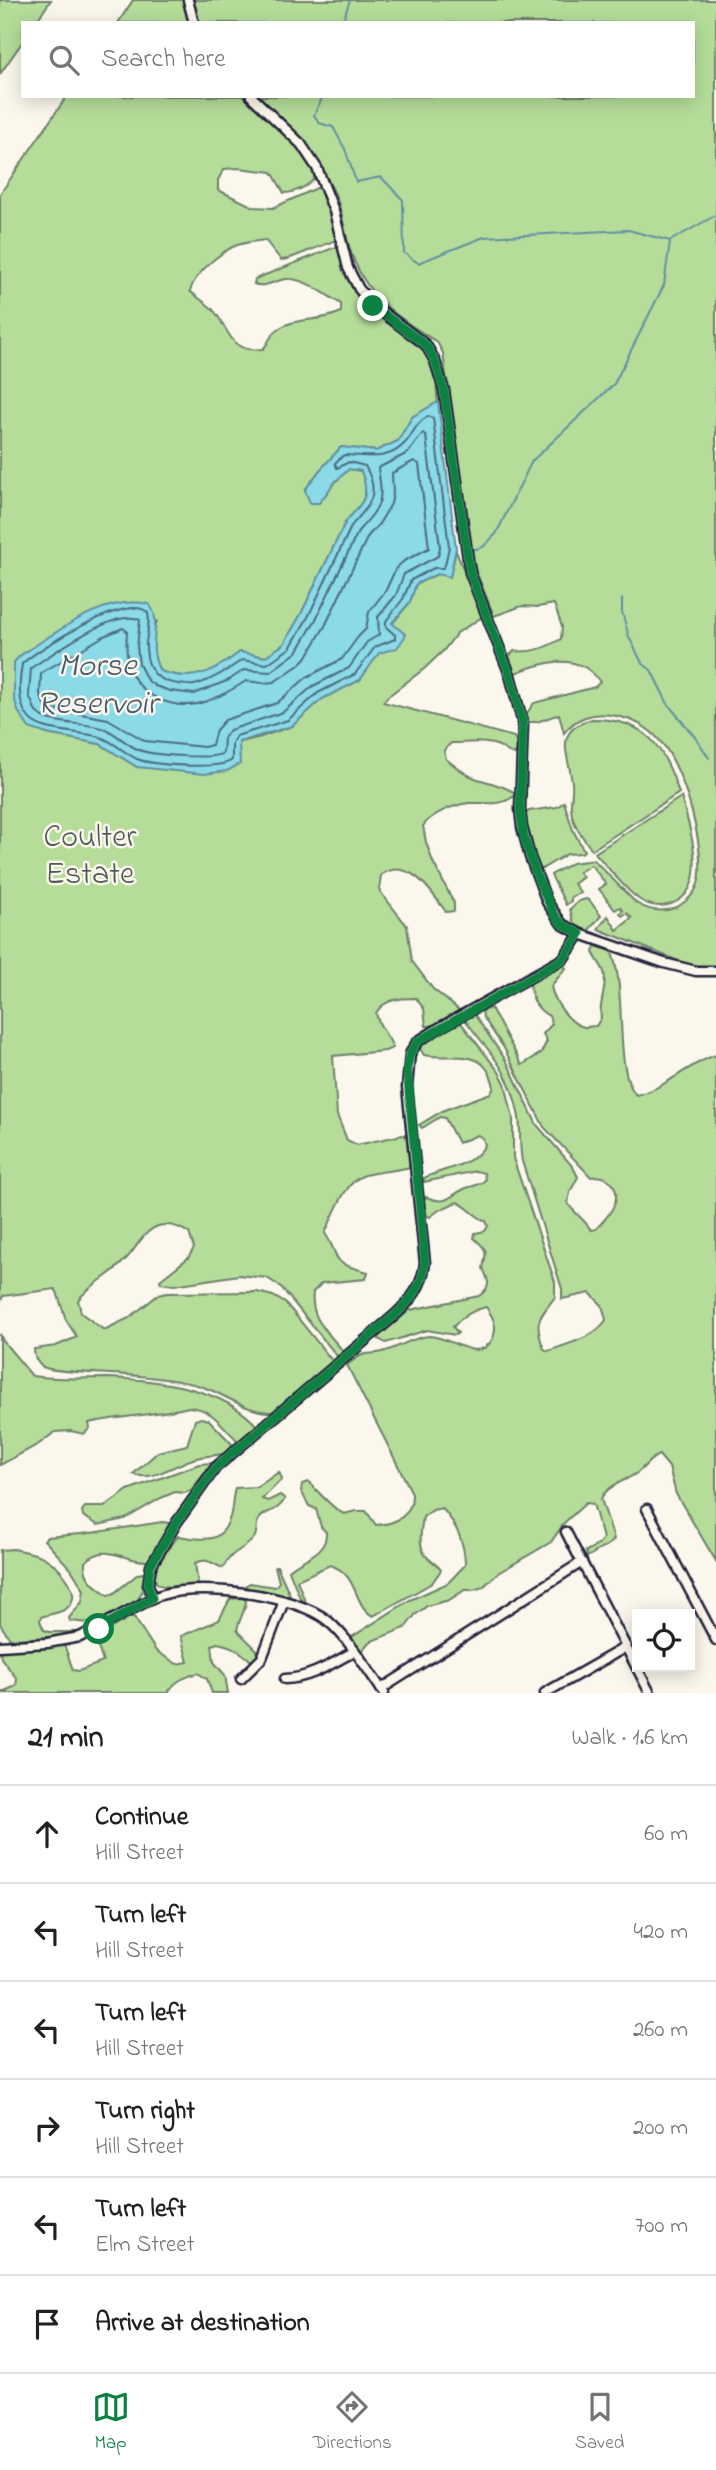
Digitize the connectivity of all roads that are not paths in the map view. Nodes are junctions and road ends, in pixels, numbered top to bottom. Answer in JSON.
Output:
{"nodes":[{"id":1,"x":188,"y":0,"type":"edge"},
{"id":2,"x":193,"y":21,"type":"edge"},
{"id":3,"x":253,"y":98,"type":"edge"},
{"id":4,"x":580,"y":934,"type":"junction"},
{"id":5,"x":716,"y":971,"type":"edge"},
{"id":6,"x":648,"y":1509,"type":"dead end"},
{"id":7,"x":566,"y":1532,"type":"dead end"},
{"id":8,"x":582,"y":1562,"type":"junction"},
{"id":9,"x":152,"y":1598,"type":"junction"},
{"id":10,"x":284,"y":1601,"type":"junction"},
{"id":11,"x":716,"y":1640,"type":"edge"},
{"id":12,"x":0,"y":1646,"type":"edge"},
{"id":13,"x":626,"y":1647,"type":"junction"},
{"id":14,"x":353,"y":1652,"type":"junction"},
{"id":15,"x":285,"y":1678,"type":"dead end"},
{"id":16,"x":241,"y":1679,"type":"dead end"},
{"id":17,"x":382,"y":1691,"type":"edge"},
{"id":18,"x":545,"y":1693,"type":"edge"},
{"id":19,"x":650,"y":1693,"type":"edge"}],
"edges":[{"from":1,"to":2,"type":"street"},
{"from":3,"to":4,"type":"street"},
{"from":4,"to":5,"type":"street"},
{"from":4,"to":9,"type":"street"},
{"from":6,"to":11,"type":"street"},
{"from":7,"to":8,"type":"street"},
{"from":8,"to":13,"type":"street"},
{"from":8,"to":17,"type":"street"},
{"from":9,"to":10,"type":"street"},
{"from":9,"to":12,"type":"street"},
{"from":10,"to":14,"type":"street"},
{"from":10,"to":16,"type":"street"},
{"from":13,"to":18,"type":"street"},
{"from":13,"to":19,"type":"street"},
{"from":14,"to":15,"type":"street"},
{"from":14,"to":17,"type":"street"}]}
